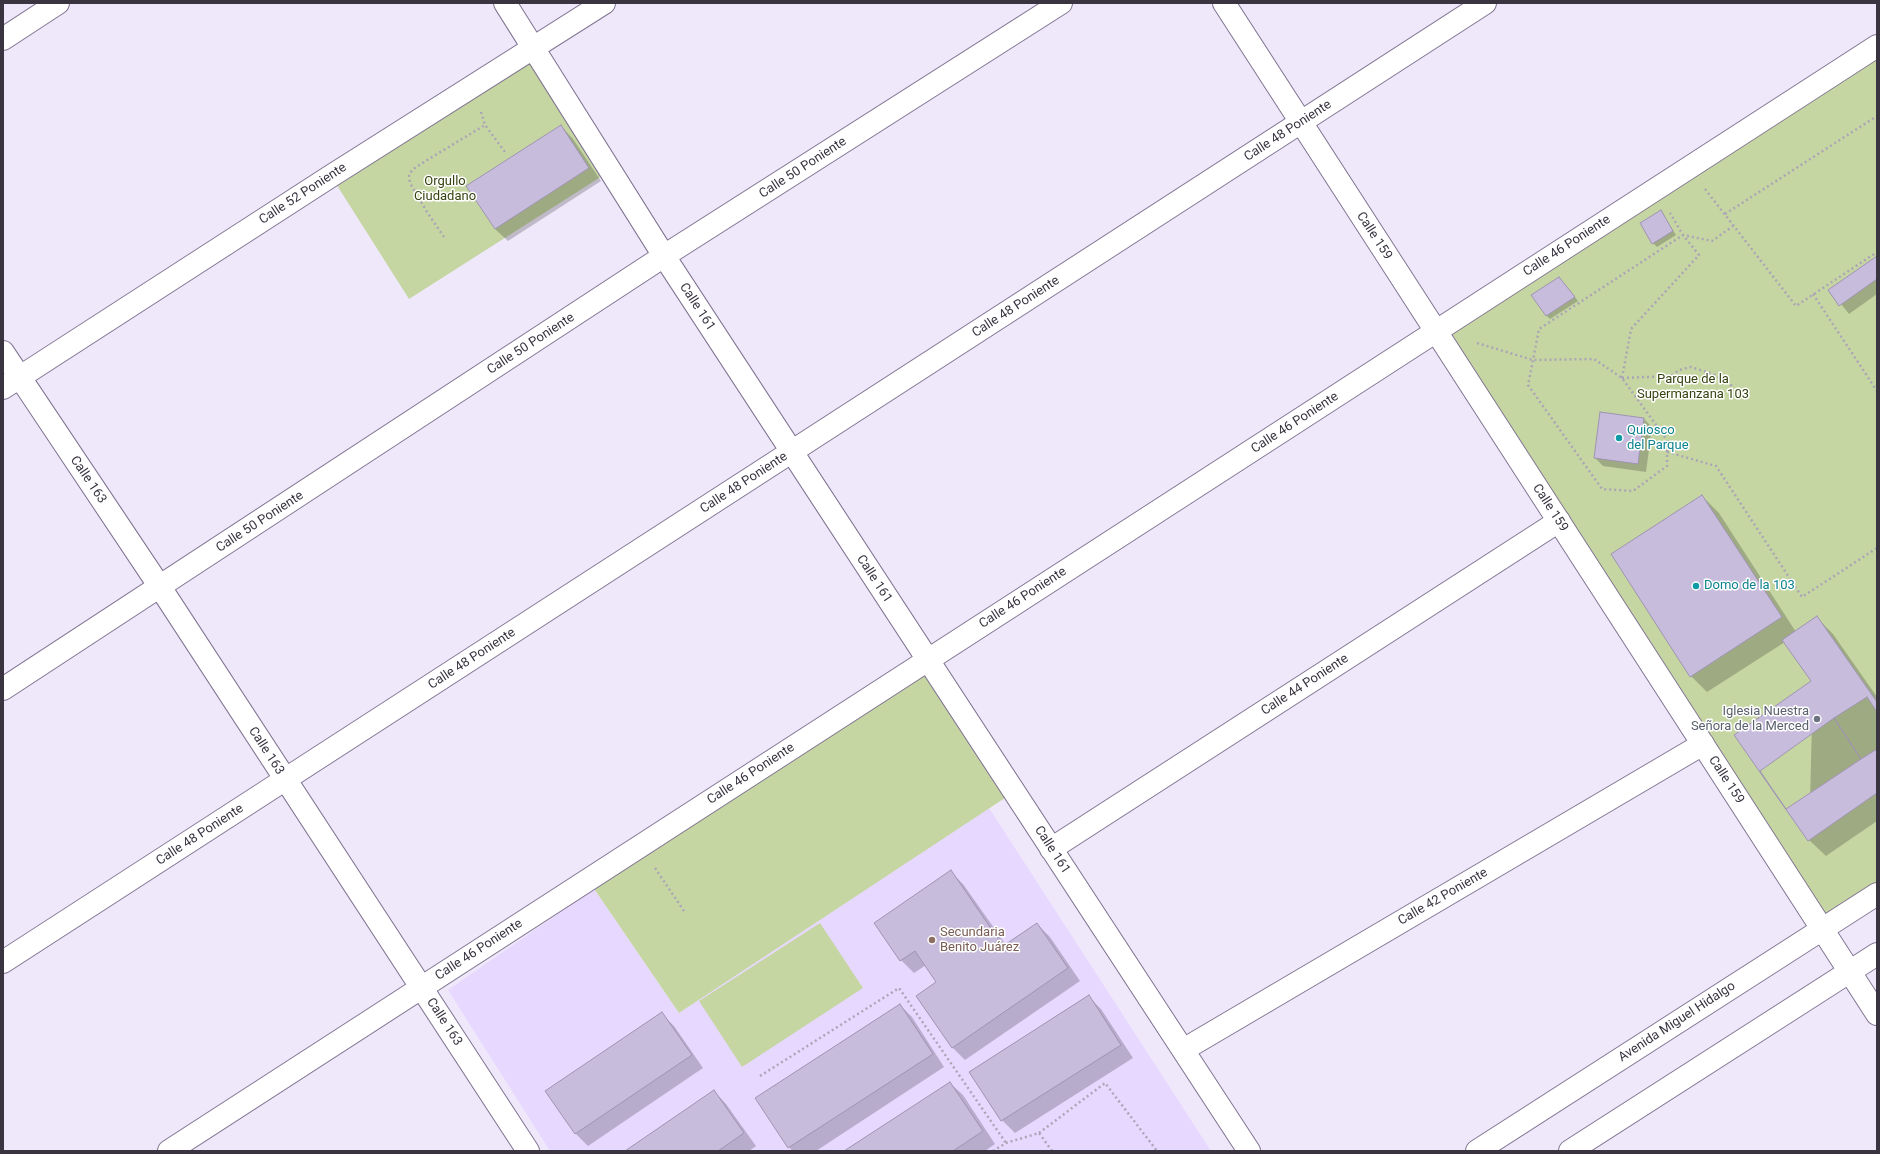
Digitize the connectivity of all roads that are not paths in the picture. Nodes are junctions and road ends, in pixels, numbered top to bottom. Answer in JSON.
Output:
{"nodes":[{"id":1,"x":58,"y":3,"type":"edge"},
{"id":2,"x":505,"y":3,"type":"edge"},
{"id":3,"x":604,"y":3,"type":"edge"},
{"id":4,"x":1061,"y":3,"type":"edge"},
{"id":5,"x":1224,"y":3,"type":"edge"},
{"id":6,"x":1485,"y":3,"type":"edge"},
{"id":7,"x":3,"y":39,"type":"edge"},
{"id":8,"x":1877,"y":46,"type":"edge"},
{"id":9,"x":534,"y":47,"type":"junction"},
{"id":10,"x":1301,"y":122,"type":"junction"},
{"id":11,"x":664,"y":256,"type":"junction"},
{"id":12,"x":1436,"y":332,"type":"junction"},
{"id":13,"x":3,"y":352,"type":"edge"},
{"id":14,"x":11,"y":383,"type":"edge"},
{"id":15,"x":792,"y":452,"type":"junction"},
{"id":16,"x":1559,"y":521,"type":"junction"},
{"id":17,"x":160,"y":588,"type":"junction"},
{"id":18,"x":928,"y":660,"type":"junction"},
{"id":19,"x":3,"y":689,"type":"edge"},
{"id":20,"x":1703,"y":744,"type":"junction"},
{"id":21,"x":285,"y":780,"type":"junction"},
{"id":22,"x":1051,"y":849,"type":"junction"},
{"id":23,"x":1877,"y":894,"type":"edge"},
{"id":24,"x":1822,"y":929,"type":"junction"},
{"id":25,"x":1877,"y":954,"type":"edge"},
{"id":26,"x":3,"y":962,"type":"edge"},
{"id":27,"x":1850,"y":971,"type":"junction"},
{"id":28,"x":421,"y":988,"type":"junction"},
{"id":29,"x":1877,"y":1014,"type":"edge"},
{"id":30,"x":1183,"y":1050,"type":"junction"},
{"id":31,"x":169,"y":1151,"type":"edge"},
{"id":32,"x":528,"y":1151,"type":"edge"},
{"id":33,"x":1249,"y":1151,"type":"edge"},
{"id":34,"x":1477,"y":1151,"type":"edge"},
{"id":35,"x":1570,"y":1151,"type":"edge"}],
"edges":[{"from":1,"to":7,"type":"street"},
{"from":2,"to":9,"type":"street","name":"Calle 161"},
{"from":3,"to":9,"type":"street","name":"Calle 52 Poniente"},
{"from":4,"to":11,"type":"street","name":"Calle 50 Poniente"},
{"from":5,"to":10,"type":"street","name":"Calle 159"},
{"from":6,"to":10,"type":"street","name":"Calle 48 Poniente"},
{"from":8,"to":12,"type":"street","name":"Calle 46 Poniente"},
{"from":9,"to":11,"type":"street","name":"Calle 161"},
{"from":9,"to":14,"type":"street","name":"Calle 52 Poniente"},
{"from":10,"to":12,"type":"street","name":"Calle 159"},
{"from":10,"to":15,"type":"street","name":"Calle 48 Poniente"},
{"from":11,"to":15,"type":"street","name":"Calle 161"},
{"from":11,"to":17,"type":"street","name":"Calle 50 Poniente"},
{"from":12,"to":16,"type":"street","name":"Calle 159"},
{"from":12,"to":18,"type":"street","name":"Calle 46 Poniente"},
{"from":13,"to":14,"type":"street","name":"Calle 163"},
{"from":14,"to":17,"type":"street","name":"Calle 163"},
{"from":15,"to":18,"type":"street","name":"Calle 161"},
{"from":15,"to":21,"type":"street","name":"Calle 48 Poniente"},
{"from":16,"to":20,"type":"street","name":"Calle 159"},
{"from":16,"to":22,"type":"street","name":"Calle 44 Poniente"},
{"from":17,"to":19,"type":"street","name":"Calle 50 Poniente"},
{"from":17,"to":21,"type":"street","name":"Calle 163"},
{"from":18,"to":22,"type":"street","name":"Calle 161"},
{"from":18,"to":28,"type":"street","name":"Calle 46 Poniente"},
{"from":20,"to":24,"type":"street","name":"Calle 159"},
{"from":20,"to":30,"type":"street","name":"Calle 42 Poniente"},
{"from":21,"to":26,"type":"street","name":"Calle 48 Poniente"},
{"from":21,"to":28,"type":"street","name":"Calle 163"},
{"from":22,"to":30,"type":"street","name":"Calle 161"},
{"from":23,"to":24,"type":"street","name":"Avenida Miguel Hidalgo"},
{"from":24,"to":27,"type":"street","name":"Calle 159"},
{"from":24,"to":34,"type":"street","name":"Avenida Miguel Hidalgo"},
{"from":25,"to":27,"type":"street"},
{"from":27,"to":29,"type":"street","name":"Calle 159"},
{"from":27,"to":35,"type":"street"},
{"from":28,"to":31,"type":"street","name":"Calle 46 Poniente"},
{"from":28,"to":32,"type":"street","name":"Calle 163"},
{"from":30,"to":33,"type":"street","name":"Calle 161"}]}
